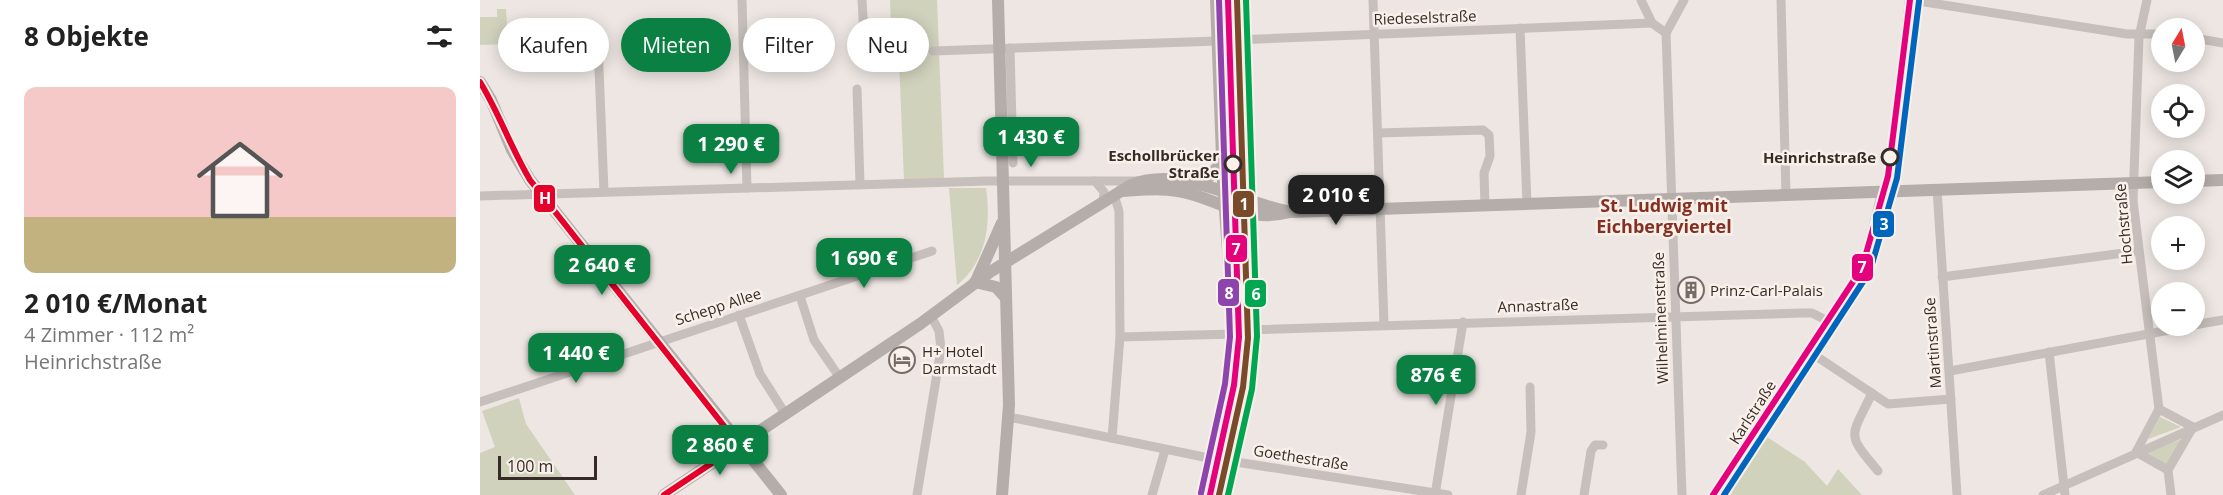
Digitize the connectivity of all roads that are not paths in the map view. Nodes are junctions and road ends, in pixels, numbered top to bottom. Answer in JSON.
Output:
{"nodes":[{"id":1,"x":742,"y":0,"type":"edge"},
{"id":2,"x":862,"y":0,"type":"edge"},
{"id":3,"x":998,"y":0,"type":"edge"},
{"id":4,"x":1216,"y":0,"type":"edge"},
{"id":5,"x":1235,"y":0,"type":"edge"},
{"id":6,"x":1374,"y":0,"type":"edge"},
{"id":7,"x":1641,"y":0,"type":"edge"},
{"id":8,"x":1684,"y":0,"type":"edge"},
{"id":9,"x":1781,"y":0,"type":"edge"},
{"id":10,"x":1912,"y":0,"type":"edge"},
{"id":11,"x":2147,"y":0,"type":"edge"},
{"id":12,"x":863,"y":18,"type":"edge"},
{"id":13,"x":1652,"y":23,"type":"junction"},
{"id":14,"x":1520,"y":28,"type":"junction"},
{"id":15,"x":1666,"y":33,"type":"junction"},
{"id":16,"x":2139,"y":33,"type":"junction"},
{"id":17,"x":1375,"y":34,"type":"junction"},
{"id":18,"x":2151,"y":34,"type":"edge"},
{"id":19,"x":1236,"y":40,"type":"junction"},
{"id":20,"x":2205,"y":40,"type":"edge"},
{"id":21,"x":1217,"y":41,"type":"junction"},
{"id":22,"x":2223,"y":43,"type":"edge"},
{"id":23,"x":1005,"y":48,"type":"junction"},
{"id":24,"x":933,"y":51,"type":"dead end"},
{"id":25,"x":599,"y":72,"type":"edge"},
{"id":26,"x":480,"y":82,"type":"edge"},
{"id":27,"x":480,"y":89,"type":"edge"},
{"id":28,"x":857,"y":89,"type":"dead end"},
{"id":29,"x":499,"y":123,"type":"junction"},
{"id":30,"x":1377,"y":133,"type":"junction"},
{"id":31,"x":1222,"y":162,"type":"junction"},
{"id":32,"x":1013,"y":163,"type":"dead end"},
{"id":33,"x":2223,"y":180,"type":"edge"},
{"id":34,"x":1003,"y":181,"type":"junction"},
{"id":35,"x":1095,"y":181,"type":"junction"},
{"id":36,"x":1142,"y":181,"type":"junction"},
{"id":37,"x":2205,"y":181,"type":"edge"},
{"id":38,"x":2151,"y":182,"type":"edge"},
{"id":39,"x":1194,"y":183,"type":"junction"},
{"id":40,"x":2134,"y":183,"type":"junction"},
{"id":41,"x":860,"y":184,"type":"junction"},
{"id":42,"x":747,"y":188,"type":"junction"},
{"id":43,"x":1937,"y":189,"type":"junction"},
{"id":44,"x":1887,"y":191,"type":"junction"},
{"id":45,"x":604,"y":192,"type":"junction"},
{"id":46,"x":1118,"y":193,"type":"junction"},
{"id":47,"x":1224,"y":193,"type":"junction"},
{"id":48,"x":540,"y":194,"type":"junction"},
{"id":49,"x":1786,"y":195,"type":"junction"},
{"id":50,"x":480,"y":196,"type":"edge"},
{"id":51,"x":1243,"y":199,"type":"junction"},
{"id":52,"x":1671,"y":199,"type":"junction"},
{"id":53,"x":1103,"y":202,"type":"junction"},
{"id":54,"x":1527,"y":204,"type":"junction"},
{"id":55,"x":1485,"y":206,"type":"junction"},
{"id":56,"x":1225,"y":208,"type":"junction"},
{"id":57,"x":1380,"y":209,"type":"junction"},
{"id":58,"x":1290,"y":212,"type":"junction"},
{"id":59,"x":1245,"y":214,"type":"junction"},
{"id":60,"x":1004,"y":216,"type":"junction"},
{"id":61,"x":932,"y":251,"type":"dead end"},
{"id":62,"x":2139,"y":251,"type":"junction"},
{"id":63,"x":1005,"y":262,"type":"junction"},
{"id":64,"x":1942,"y":277,"type":"junction"},
{"id":65,"x":975,"y":282,"type":"junction"},
{"id":66,"x":800,"y":296,"type":"junction"},
{"id":67,"x":1006,"y":298,"type":"junction"},
{"id":68,"x":739,"y":315,"type":"junction"},
{"id":69,"x":1675,"y":315,"type":"junction"},
{"id":70,"x":931,"y":316,"type":"junction"},
{"id":71,"x":2223,"y":320,"type":"edge"},
{"id":72,"x":1463,"y":322,"type":"junction"},
{"id":73,"x":1830,"y":322,"type":"junction"},
{"id":74,"x":2205,"y":323,"type":"edge"},
{"id":75,"x":1384,"y":325,"type":"junction"},
{"id":76,"x":1240,"y":332,"type":"junction"},
{"id":77,"x":2151,"y":333,"type":"joint"},
{"id":78,"x":2151,"y":336,"type":"edge"},
{"id":79,"x":1120,"y":337,"type":"junction"},
{"id":80,"x":658,"y":342,"type":"junction"},
{"id":81,"x":1810,"y":352,"type":"junction"},
{"id":82,"x":2049,"y":352,"type":"junction"},
{"id":83,"x":1950,"y":371,"type":"junction"},
{"id":84,"x":840,"y":378,"type":"junction"},
{"id":85,"x":1530,"y":387,"type":"dead end"},
{"id":86,"x":1872,"y":393,"type":"junction"},
{"id":87,"x":1951,"y":399,"type":"junction"},
{"id":88,"x":480,"y":402,"type":"edge"},
{"id":89,"x":2159,"y":409,"type":"junction"},
{"id":90,"x":786,"y":415,"type":"junction"},
{"id":91,"x":2223,"y":415,"type":"edge"},
{"id":92,"x":1009,"y":417,"type":"junction"},
{"id":93,"x":2193,"y":427,"type":"junction"},
{"id":94,"x":1112,"y":438,"type":"junction"},
{"id":95,"x":739,"y":445,"type":"junction"},
{"id":96,"x":1603,"y":445,"type":"dead end"},
{"id":97,"x":1165,"y":450,"type":"junction"},
{"id":98,"x":2136,"y":452,"type":"junction"},
{"id":99,"x":1217,"y":459,"type":"junction"},
{"id":100,"x":2168,"y":470,"type":"junction"},
{"id":101,"x":1878,"y":471,"type":"dead end"},
{"id":102,"x":2064,"y":490,"type":"edge"},
{"id":103,"x":1435,"y":494,"type":"edge"},
{"id":104,"x":664,"y":495,"type":"edge"},
{"id":105,"x":781,"y":495,"type":"edge"},
{"id":106,"x":916,"y":495,"type":"edge"},
{"id":107,"x":1002,"y":495,"type":"edge"},
{"id":108,"x":1152,"y":495,"type":"edge"},
{"id":109,"x":1203,"y":495,"type":"edge"},
{"id":110,"x":1212,"y":495,"type":"edge"},
{"id":111,"x":1448,"y":495,"type":"edge"},
{"id":112,"x":1521,"y":495,"type":"edge"},
{"id":113,"x":1584,"y":495,"type":"edge"},
{"id":114,"x":1682,"y":495,"type":"edge"},
{"id":115,"x":1720,"y":495,"type":"edge"},
{"id":116,"x":1957,"y":495,"type":"edge"},
{"id":117,"x":2043,"y":495,"type":"edge"},
{"id":118,"x":2171,"y":495,"type":"edge"}],
"edges":[{"from":1,"to":42,"type":"street"},
{"from":2,"to":12,"type":"street"},
{"from":3,"to":23,"type":"main road"},
{"from":4,"to":21,"type":"main road"},
{"from":5,"to":19,"type":"main road"},
{"from":6,"to":17,"type":"street"},
{"from":7,"to":13,"type":"street"},
{"from":8,"to":15,"type":"street"},
{"from":9,"to":49,"type":"street"},
{"from":10,"to":16,"type":"street"},
{"from":10,"to":44,"type":"main road","name":"Karlstraße"},
{"from":11,"to":16,"type":"street","name":"Hochstraße"},
{"from":13,"to":14,"type":"street","name":"Riedeselstraße"},
{"from":13,"to":15,"type":"street"},
{"from":14,"to":17,"type":"street","name":"Riedeselstraße"},
{"from":14,"to":54,"type":"street"},
{"from":15,"to":52,"type":"street","name":"Wilhelminenstraße"},
{"from":16,"to":18,"type":"street"},
{"from":16,"to":40,"type":"street","name":"Hochstraße"},
{"from":17,"to":19,"type":"street","name":"Riedeselstraße"},
{"from":17,"to":30,"type":"street"},
{"from":19,"to":51,"type":"main road"},
{"from":20,"to":22,"type":"street"},
{"from":21,"to":23,"type":"street"},
{"from":21,"to":31,"type":"main road"},
{"from":23,"to":24,"type":"street"},
{"from":23,"to":32,"type":"street"},
{"from":23,"to":34,"type":"main road"},
{"from":25,"to":45,"type":"street"},
{"from":26,"to":29,"type":"main road"},
{"from":27,"to":29,"type":"main road"},
{"from":28,"to":41,"type":"street"},
{"from":29,"to":48,"type":"main road"},
{"from":30,"to":55,"type":"street"},
{"from":30,"to":57,"type":"street"},
{"from":31,"to":39,"type":"main road"},
{"from":31,"to":47,"type":"main road"},
{"from":33,"to":37,"type":"main road"},
{"from":34,"to":35,"type":"street"},
{"from":34,"to":41,"type":"street"},
{"from":34,"to":60,"type":"main road"},
{"from":35,"to":36,"type":"street"},
{"from":35,"to":53,"type":"street"},
{"from":36,"to":39,"type":"main road"},
{"from":36,"to":46,"type":"main road"},
{"from":38,"to":40,"type":"main road"},
{"from":39,"to":47,"type":"main road"},
{"from":40,"to":43,"type":"main road"},
{"from":40,"to":62,"type":"street","name":"Hochstraße"},
{"from":41,"to":42,"type":"street"},
{"from":42,"to":45,"type":"street"},
{"from":43,"to":44,"type":"main road"},
{"from":43,"to":64,"type":"street","name":"Martinstraße"},
{"from":44,"to":49,"type":"main road"},
{"from":44,"to":73,"type":"street","name":"Karlstraße"},
{"from":45,"to":48,"type":"street"},
{"from":46,"to":53,"type":"main road"},
{"from":46,"to":56,"type":"main road"},
{"from":46,"to":79,"type":"street"},
{"from":47,"to":51,"type":"main road"},
{"from":47,"to":56,"type":"main road"},
{"from":48,"to":50,"type":"street"},
{"from":48,"to":80,"type":"main road"},
{"from":49,"to":52,"type":"main road"},
{"from":51,"to":58,"type":"main road"},
{"from":51,"to":59,"type":"main road"},
{"from":52,"to":54,"type":"main road"},
{"from":52,"to":69,"type":"street","name":"Wilhelminenstraße"},
{"from":53,"to":63,"type":"main road"},
{"from":54,"to":55,"type":"main road"},
{"from":55,"to":57,"type":"main road"},
{"from":56,"to":59,"type":"main road"},
{"from":56,"to":76,"type":"main road"},
{"from":57,"to":58,"type":"main road"},
{"from":57,"to":75,"type":"street"},
{"from":58,"to":59,"type":"main road"},
{"from":59,"to":76,"type":"main road"},
{"from":60,"to":63,"type":"main road"},
{"from":60,"to":65,"type":"main road"},
{"from":61,"to":66,"type":"street","name":"Schepp Allee"},
{"from":62,"to":64,"type":"street"},
{"from":62,"to":77,"type":"street","name":"Hochstraße"},
{"from":63,"to":65,"type":"main road"},
{"from":63,"to":67,"type":"main road"},
{"from":64,"to":83,"type":"street","name":"Martinstraße"},
{"from":65,"to":67,"type":"main road"},
{"from":65,"to":70,"type":"main road"},
{"from":66,"to":68,"type":"street","name":"Schepp Allee"},
{"from":66,"to":84,"type":"street"},
{"from":67,"to":92,"type":"main road"},
{"from":68,"to":80,"type":"street","name":"Schepp Allee"},
{"from":68,"to":90,"type":"street"},
{"from":69,"to":72,"type":"street","name":"Annastraße"},
{"from":69,"to":73,"type":"street","name":"Annastraße"},
{"from":69,"to":114,"type":"street","name":"Wilhelminenstraße"},
{"from":70,"to":84,"type":"main road"},
{"from":70,"to":106,"type":"street"},
{"from":71,"to":74,"type":"street"},
{"from":72,"to":75,"type":"street","name":"Annastraße"},
{"from":72,"to":103,"type":"street"},
{"from":73,"to":81,"type":"street","name":"Karlstraße"},
{"from":75,"to":76,"type":"street","name":"Annastraße"},
{"from":76,"to":79,"type":"street","name":"Annastraße"},
{"from":76,"to":99,"type":"main road"},
{"from":77,"to":82,"type":"street"},
{"from":78,"to":89,"type":"street","name":"Hochstraße"},
{"from":79,"to":94,"type":"street"},
{"from":80,"to":88,"type":"street","name":"Schepp Allee"},
{"from":80,"to":95,"type":"main road"},
{"from":81,"to":86,"type":"street"},
{"from":81,"to":115,"type":"street","name":"Karlstraße"},
{"from":82,"to":83,"type":"street"},
{"from":82,"to":102,"type":"street"},
{"from":83,"to":87,"type":"street","name":"Martinstraße"},
{"from":84,"to":90,"type":"main road"},
{"from":85,"to":112,"type":"street"},
{"from":86,"to":87,"type":"street"},
{"from":86,"to":101,"type":"street"},
{"from":87,"to":116,"type":"street","name":"Martinstraße"},
{"from":89,"to":93,"type":"street"},
{"from":89,"to":98,"type":"street"},
{"from":90,"to":95,"type":"main road"},
{"from":91,"to":93,"type":"street"},
{"from":92,"to":94,"type":"street","name":"Goethestraße"},
{"from":92,"to":107,"type":"main road"},
{"from":93,"to":98,"type":"street"},
{"from":93,"to":100,"type":"street"},
{"from":94,"to":97,"type":"street","name":"Goethestraße"},
{"from":95,"to":104,"type":"main road"},
{"from":95,"to":105,"type":"main road"},
{"from":96,"to":113,"type":"street"},
{"from":97,"to":99,"type":"street","name":"Goethestraße"},
{"from":97,"to":108,"type":"street"},
{"from":98,"to":100,"type":"street"},
{"from":98,"to":102,"type":"street"},
{"from":99,"to":103,"type":"street","name":"Goethestraße"},
{"from":99,"to":109,"type":"main road"},
{"from":99,"to":110,"type":"main road"},
{"from":100,"to":118,"type":"street"},
{"from":102,"to":117,"type":"street"},
{"from":103,"to":111,"type":"street","name":"Goethestraße"}]}
